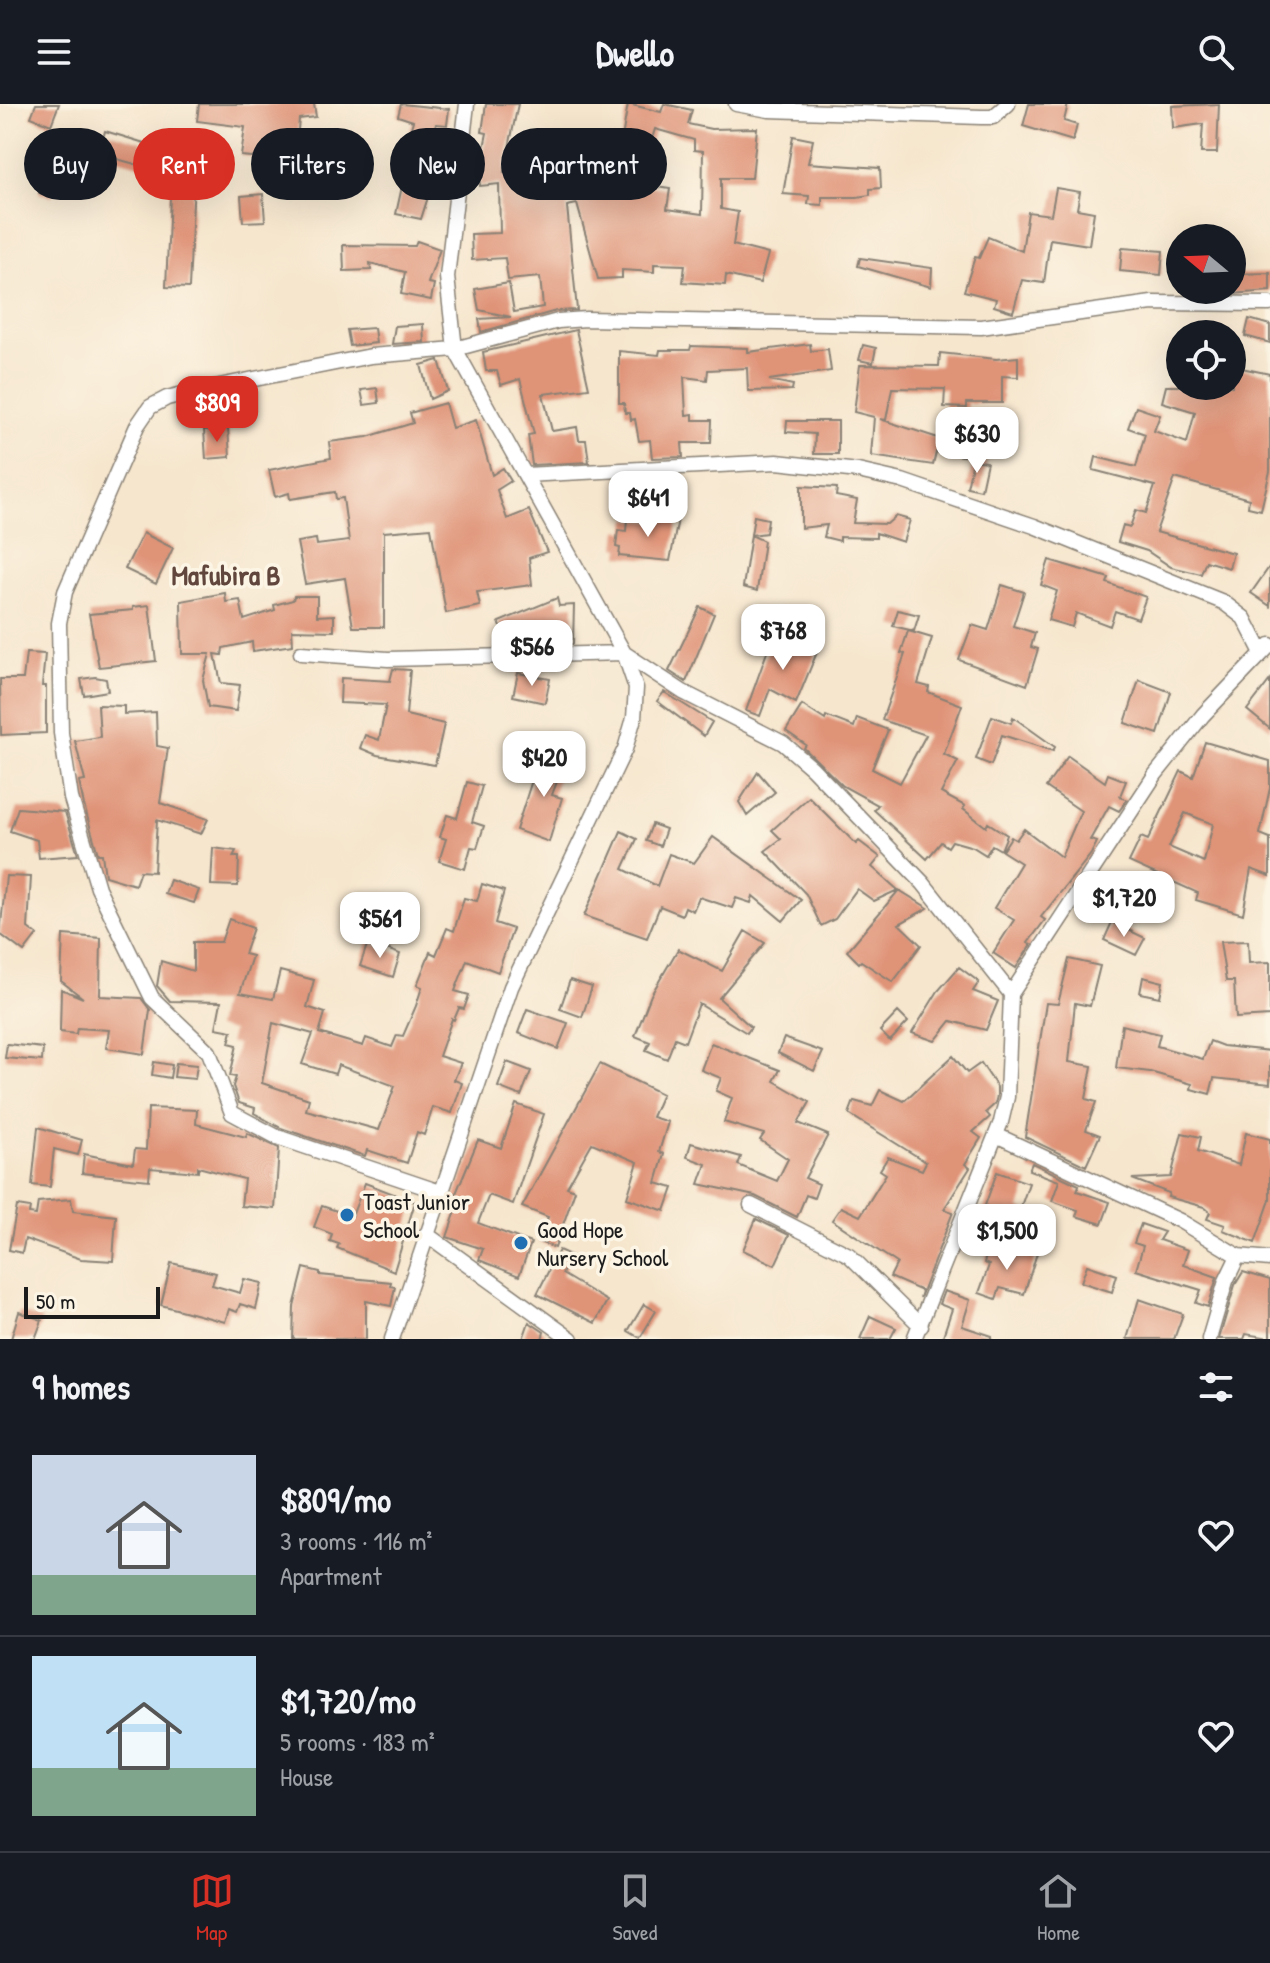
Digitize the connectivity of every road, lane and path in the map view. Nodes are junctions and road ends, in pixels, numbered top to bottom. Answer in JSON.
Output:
{"nodes":[{"id":1,"x":467,"y":104,"type":"edge"},
{"id":2,"x":736,"y":104,"type":"edge"},
{"id":3,"x":1008,"y":104,"type":"edge"},
{"id":4,"x":1270,"y":304,"type":"edge"},
{"id":5,"x":455,"y":349,"type":"junction"},
{"id":6,"x":525,"y":475,"type":"junction"},
{"id":7,"x":1266,"y":649,"type":"edge"},
{"id":8,"x":301,"y":653,"type":"dead end"},
{"id":9,"x":624,"y":653,"type":"junction"},
{"id":10,"x":1011,"y":994,"type":"junction"},
{"id":11,"x":996,"y":1135,"type":"junction"},
{"id":12,"x":440,"y":1192,"type":"junction"},
{"id":13,"x":751,"y":1205,"type":"dead end"},
{"id":14,"x":426,"y":1234,"type":"junction"},
{"id":15,"x":1238,"y":1256,"type":"junction"},
{"id":16,"x":1270,"y":1259,"type":"edge"},
{"id":17,"x":918,"y":1332,"type":"edge"},
{"id":18,"x":392,"y":1339,"type":"edge"},
{"id":19,"x":571,"y":1339,"type":"edge"},
{"id":20,"x":1209,"y":1339,"type":"edge"}],
"edges":[{"from":1,"to":5,"type":"street"},
{"from":2,"to":3,"type":"street"},
{"from":4,"to":5,"type":"street"},
{"from":5,"to":6,"type":"street"},
{"from":5,"to":12,"type":"street"},
{"from":6,"to":7,"type":"street"},
{"from":6,"to":9,"type":"street"},
{"from":7,"to":10,"type":"street"},
{"from":8,"to":9,"type":"street"},
{"from":9,"to":10,"type":"street"},
{"from":9,"to":12,"type":"street"},
{"from":10,"to":11,"type":"street"},
{"from":11,"to":15,"type":"street"},
{"from":11,"to":17,"type":"street"},
{"from":12,"to":14,"type":"street"},
{"from":13,"to":17,"type":"street"},
{"from":14,"to":18,"type":"street"},
{"from":14,"to":19,"type":"street"},
{"from":15,"to":16,"type":"street"},
{"from":15,"to":20,"type":"street"}]}
